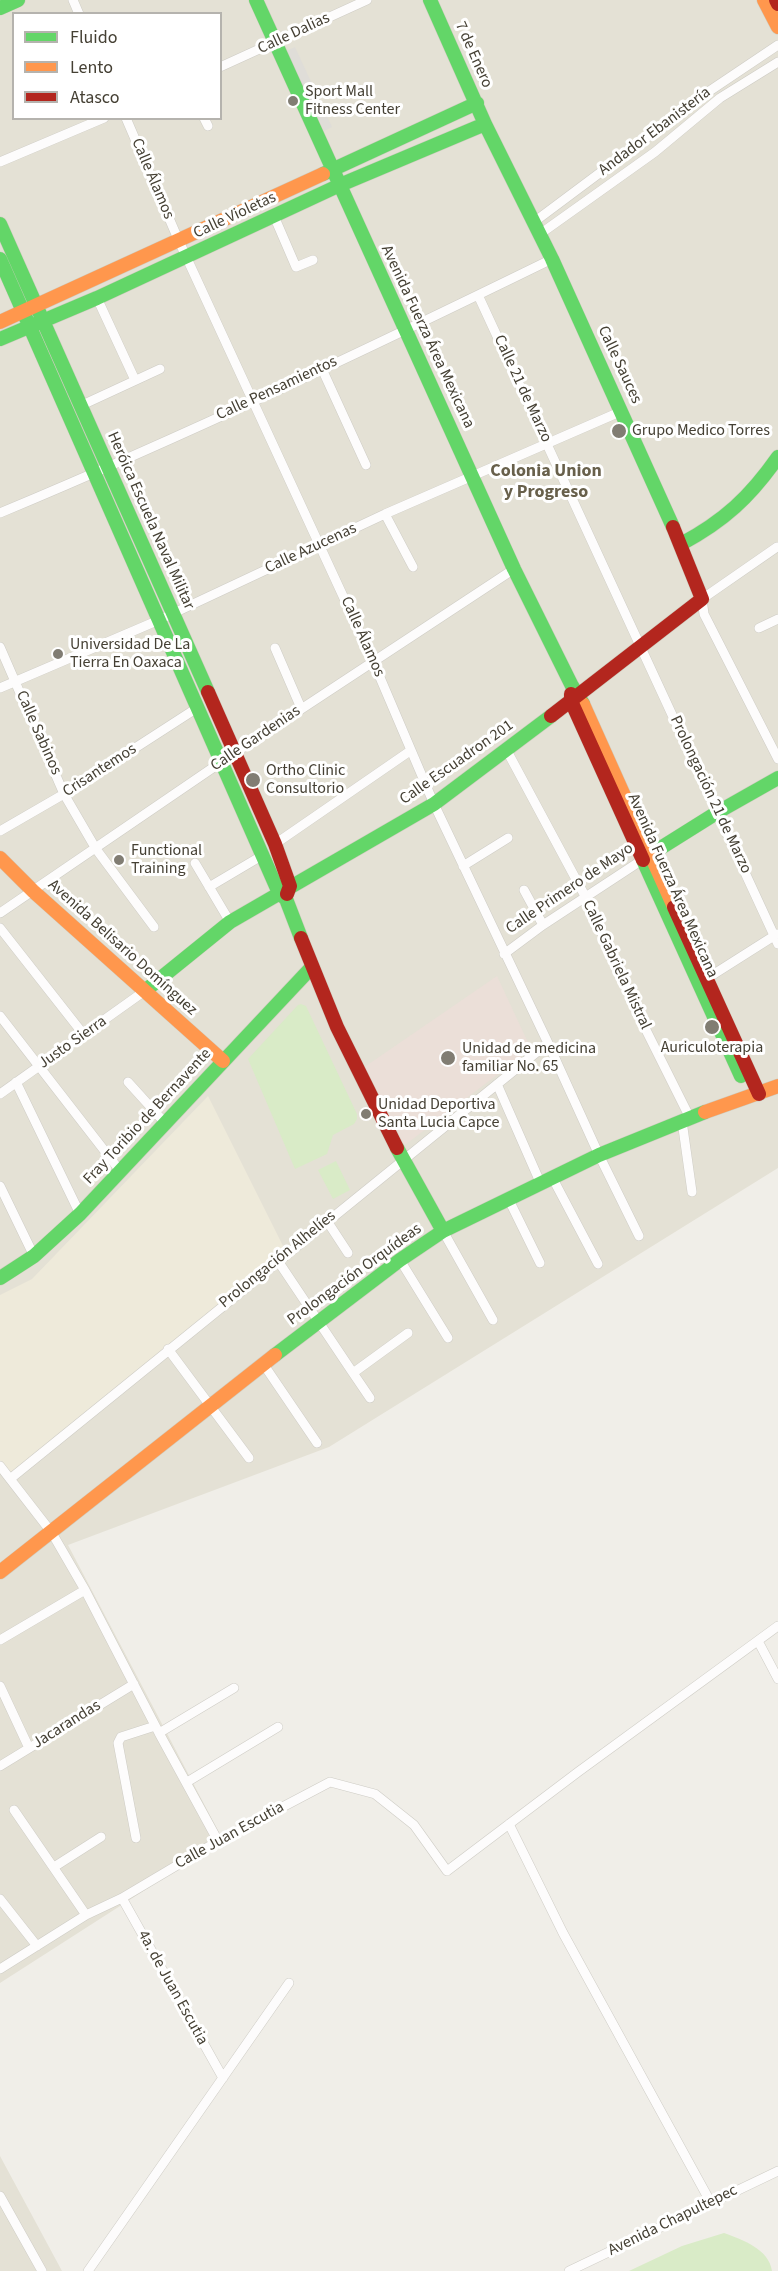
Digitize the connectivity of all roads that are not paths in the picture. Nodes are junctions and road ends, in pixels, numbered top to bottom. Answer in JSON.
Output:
{"nodes":[{"id":1,"x":18,"y":0,"type":"edge"},
{"id":2,"x":256,"y":0,"type":"edge"},
{"id":3,"x":367,"y":0,"type":"edge"},
{"id":4,"x":430,"y":0,"type":"edge"},
{"id":5,"x":764,"y":0,"type":"edge"},
{"id":6,"x":0,"y":8,"type":"edge"},
{"id":7,"x":778,"y":27,"type":"edge"},
{"id":8,"x":275,"y":42,"type":"junction"},
{"id":9,"x":778,"y":45,"type":"edge"},
{"id":10,"x":778,"y":62,"type":"edge"},
{"id":11,"x":222,"y":66,"type":"edge"},
{"id":12,"x":477,"y":103,"type":"junction"},
{"id":13,"x":99,"y":120,"type":"edge"},
{"id":14,"x":127,"y":120,"type":"edge"},
{"id":15,"x":486,"y":124,"type":"junction"},
{"id":16,"x":0,"y":162,"type":"edge"},
{"id":17,"x":332,"y":169,"type":"junction"},
{"id":18,"x":340,"y":185,"type":"junction"},
{"id":19,"x":274,"y":216,"type":"junction"},
{"id":20,"x":0,"y":224,"type":"edge"},
{"id":21,"x":537,"y":228,"type":"junction"},
{"id":22,"x":178,"y":239,"type":"junction"},
{"id":23,"x":187,"y":257,"type":"junction"},
{"id":24,"x":0,"y":259,"type":"edge"},
{"id":25,"x":552,"y":259,"type":"junction"},
{"id":26,"x":312,"y":260,"type":"dead end"},
{"id":27,"x":478,"y":295,"type":"junction"},
{"id":28,"x":97,"y":298,"type":"junction"},
{"id":29,"x":30,"y":308,"type":"junction"},
{"id":30,"x":0,"y":321,"type":"edge"},
{"id":31,"x":43,"y":321,"type":"junction"},
{"id":32,"x":29,"y":326,"type":"junction"},
{"id":33,"x":404,"y":329,"type":"junction"},
{"id":34,"x":0,"y":339,"type":"edge"},
{"id":35,"x":160,"y":369,"type":"dead end"},
{"id":36,"x":322,"y":369,"type":"junction"},
{"id":37,"x":135,"y":380,"type":"junction"},
{"id":38,"x":253,"y":401,"type":"junction"},
{"id":39,"x":80,"y":406,"type":"junction"},
{"id":40,"x":622,"y":411,"type":"junction"},
{"id":41,"x":548,"y":442,"type":"junction"},
{"id":42,"x":778,"y":457,"type":"edge"},
{"id":43,"x":366,"y":465,"type":"dead end"},
{"id":44,"x":109,"y":467,"type":"junction"},
{"id":45,"x":94,"y":474,"type":"junction"},
{"id":46,"x":473,"y":476,"type":"junction"},
{"id":47,"x":0,"y":513,"type":"edge"},
{"id":48,"x":385,"y":514,"type":"junction"},
{"id":49,"x":320,"y":544,"type":"junction"},
{"id":50,"x":681,"y":544,"type":"junction"},
{"id":51,"x":778,"y":546,"type":"edge"},
{"id":52,"x":413,"y":567,"type":"dead end"},
{"id":53,"x":514,"y":569,"type":"junction"},
{"id":54,"x":702,"y":599,"type":"junction"},
{"id":55,"x":172,"y":614,"type":"junction"},
{"id":56,"x":778,"y":619,"type":"edge"},
{"id":57,"x":159,"y":621,"type":"junction"},
{"id":58,"x":759,"y":628,"type":"dead end"},
{"id":59,"x":0,"y":647,"type":"edge"},
{"id":60,"x":640,"y":647,"type":"junction"},
{"id":61,"x":275,"y":648,"type":"dead end"},
{"id":62,"x":373,"y":662,"type":"junction"},
{"id":63,"x":15,"y":681,"type":"junction"},
{"id":64,"x":0,"y":687,"type":"edge"},
{"id":65,"x":574,"y":694,"type":"junction"},
{"id":66,"x":197,"y":708,"type":"junction"},
{"id":67,"x":301,"y":708,"type":"junction"},
{"id":68,"x":506,"y":750,"type":"junction"},
{"id":69,"x":410,"y":751,"type":"junction"},
{"id":70,"x":236,"y":752,"type":"junction"},
{"id":71,"x":778,"y":759,"type":"edge"},
{"id":72,"x":222,"y":761,"type":"junction"},
{"id":73,"x":778,"y":778,"type":"edge"},
{"id":74,"x":64,"y":794,"type":"junction"},
{"id":75,"x":434,"y":804,"type":"junction"},
{"id":76,"x":718,"y":812,"type":"junction"},
{"id":77,"x":0,"y":831,"type":"edge"},
{"id":78,"x":508,"y":838,"type":"dead end"},
{"id":79,"x":275,"y":844,"type":"junction"},
{"id":80,"x":96,"y":849,"type":"junction"},
{"id":81,"x":263,"y":855,"type":"junction"},
{"id":82,"x":646,"y":857,"type":"junction"},
{"id":83,"x":0,"y":858,"type":"edge"},
{"id":84,"x":195,"y":863,"type":"dead end"},
{"id":85,"x":463,"y":866,"type":"junction"},
{"id":86,"x":209,"y":887,"type":"junction"},
{"id":87,"x":524,"y":890,"type":"dead end"},
{"id":88,"x":33,"y":891,"type":"junction"},
{"id":89,"x":285,"y":893,"type":"junction"},
{"id":90,"x":585,"y":896,"type":"junction"},
{"id":91,"x":0,"y":913,"type":"edge"},
{"id":92,"x":230,"y":922,"type":"junction"},
{"id":93,"x":543,"y":925,"type":"junction"},
{"id":94,"x":154,"y":927,"type":"dead end"},
{"id":95,"x":0,"y":928,"type":"edge"},
{"id":96,"x":777,"y":938,"type":"edge"},
{"id":97,"x":504,"y":954,"type":"junction"},
{"id":98,"x":311,"y":968,"type":"junction"},
{"id":99,"x":703,"y":981,"type":"junction"},
{"id":100,"x":146,"y":990,"type":"junction"},
{"id":101,"x":0,"y":1016,"type":"edge"},
{"id":102,"x":84,"y":1035,"type":"junction"},
{"id":103,"x":548,"y":1042,"type":"junction"},
{"id":104,"x":223,"y":1061,"type":"junction"},
{"id":105,"x":39,"y":1067,"type":"junction"},
{"id":106,"x":16,"y":1082,"type":"junction"},
{"id":107,"x":128,"y":1082,"type":"dead end"},
{"id":108,"x":497,"y":1084,"type":"junction"},
{"id":109,"x":778,"y":1086,"type":"edge"},
{"id":110,"x":0,"y":1094,"type":"edge"},
{"id":111,"x":755,"y":1095,"type":"junction"},
{"id":112,"x":686,"y":1119,"type":"junction"},
{"id":113,"x":166,"y":1124,"type":"junction"},
{"id":114,"x":599,"y":1155,"type":"junction"},
{"id":115,"x":401,"y":1160,"type":"junction"},
{"id":116,"x":121,"y":1172,"type":"junction"},
{"id":117,"x":546,"y":1180,"type":"junction"},
{"id":118,"x":0,"y":1186,"type":"edge"},
{"id":119,"x":692,"y":1192,"type":"dead end"},
{"id":120,"x":508,"y":1198,"type":"junction"},
{"id":121,"x":80,"y":1215,"type":"junction"},
{"id":122,"x":327,"y":1221,"type":"junction"},
{"id":123,"x":442,"y":1231,"type":"junction"},
{"id":124,"x":639,"y":1236,"type":"dead end"},
{"id":125,"x":348,"y":1253,"type":"dead end"},
{"id":126,"x":34,"y":1256,"type":"junction"},
{"id":127,"x":400,"y":1260,"type":"junction"},
{"id":128,"x":278,"y":1261,"type":"junction"},
{"id":129,"x":540,"y":1263,"type":"dead end"},
{"id":130,"x":598,"y":1264,"type":"dead end"},
{"id":131,"x":0,"y":1278,"type":"edge"},
{"id":132,"x":493,"y":1320,"type":"dead end"},
{"id":133,"x":318,"y":1321,"type":"junction"},
{"id":134,"x":408,"y":1333,"type":"dead end"},
{"id":135,"x":448,"y":1338,"type":"dead end"},
{"id":136,"x":168,"y":1349,"type":"junction"},
{"id":137,"x":264,"y":1365,"type":"junction"},
{"id":138,"x":352,"y":1373,"type":"junction"},
{"id":139,"x":370,"y":1398,"type":"dead end"},
{"id":140,"x":211,"y":1407,"type":"junction"},
{"id":141,"x":317,"y":1443,"type":"dead end"},
{"id":142,"x":249,"y":1458,"type":"dead end"},
{"id":143,"x":0,"y":1466,"type":"edge"},
{"id":144,"x":10,"y":1479,"type":"junction"},
{"id":145,"x":52,"y":1533,"type":"junction"},
{"id":146,"x":0,"y":1572,"type":"edge"},
{"id":147,"x":85,"y":1590,"type":"junction"},
{"id":148,"x":778,"y":1626,"type":"edge"},
{"id":149,"x":0,"y":1640,"type":"edge"},
{"id":150,"x":758,"y":1641,"type":"junction"},
{"id":151,"x":778,"y":1679,"type":"edge"},
{"id":152,"x":134,"y":1684,"type":"junction"},
{"id":153,"x":0,"y":1686,"type":"edge"},
{"id":154,"x":234,"y":1688,"type":"dead end"},
{"id":155,"x":278,"y":1726,"type":"dead end"},
{"id":156,"x":157,"y":1729,"type":"junction"},
{"id":157,"x":29,"y":1748,"type":"junction"},
{"id":158,"x":0,"y":1766,"type":"edge"},
{"id":159,"x":186,"y":1782,"type":"junction"},
{"id":160,"x":14,"y":1810,"type":"dead end"},
{"id":161,"x":509,"y":1824,"type":"junction"},
{"id":162,"x":101,"y":1837,"type":"dead end"},
{"id":163,"x":136,"y":1838,"type":"dead end"},
{"id":164,"x":218,"y":1841,"type":"junction"},
{"id":165,"x":54,"y":1867,"type":"junction"},
{"id":166,"x":122,"y":1898,"type":"junction"},
{"id":167,"x":0,"y":1899,"type":"edge"},
{"id":168,"x":87,"y":1915,"type":"junction"},
{"id":169,"x":37,"y":1946,"type":"junction"},
{"id":170,"x":0,"y":1969,"type":"edge"},
{"id":171,"x":289,"y":1983,"type":"dead end"},
{"id":172,"x":223,"y":2078,"type":"junction"},
{"id":173,"x":778,"y":2171,"type":"edge"},
{"id":174,"x":0,"y":2196,"type":"edge"},
{"id":175,"x":711,"y":2203,"type":"junction"},
{"id":176,"x":42,"y":2271,"type":"edge"},
{"id":177,"x":88,"y":2271,"type":"edge"},
{"id":178,"x":569,"y":2271,"type":"edge"}],
"edges":[{"from":1,"to":6,"type":"street"},
{"from":2,"to":8,"type":"street","name":"Avenida Fuerza Área Mexicana"},
{"from":3,"to":8,"type":"street","name":"Calle Dalias"},
{"from":4,"to":12,"type":"street","name":"7 de Enero"},
{"from":5,"to":7,"type":"street"},
{"from":8,"to":11,"type":"street","name":"Calle Dalias"},
{"from":8,"to":17,"type":"street","name":"Avenida Fuerza Área Mexicana"},
{"from":9,"to":21,"type":"street","name":"Andador Ebanistería"},
{"from":10,"to":21,"type":"street","name":"Andador Ebanistería"},
{"from":12,"to":15,"type":"street","name":"7 de Enero"},
{"from":12,"to":17,"type":"street","name":"Calle Violetas"},
{"from":13,"to":16,"type":"street"},
{"from":14,"to":22,"type":"street","name":"Calle Álamos"},
{"from":15,"to":18,"type":"street","name":"Calle Violetas"},
{"from":15,"to":21,"type":"street","name":"Calle Sauces"},
{"from":17,"to":18,"type":"street","name":"Avenida Fuerza Área Mexicana"},
{"from":17,"to":22,"type":"street","name":"Calle Violetas"},
{"from":18,"to":19,"type":"street","name":"Calle Violetas"},
{"from":18,"to":33,"type":"street","name":"Avenida Fuerza Área Mexicana"},
{"from":19,"to":23,"type":"street","name":"Calle Violetas"},
{"from":19,"to":26,"type":"street"},
{"from":20,"to":29,"type":"street","name":"Heróica Escuela Naval Militar"},
{"from":21,"to":25,"type":"street","name":"Calle Sauces"},
{"from":22,"to":23,"type":"street","name":"Calle Álamos"},
{"from":22,"to":29,"type":"street","name":"Calle Violetas"},
{"from":23,"to":28,"type":"street","name":"Calle Violetas"},
{"from":23,"to":38,"type":"street","name":"Calle Álamos"},
{"from":24,"to":29,"type":"street","name":"Heróica Escuela Naval Militar"},
{"from":25,"to":27,"type":"street","name":"Calle Pensamientos"},
{"from":25,"to":40,"type":"street","name":"Calle Sauces"},
{"from":27,"to":33,"type":"street","name":"Calle Pensamientos"},
{"from":27,"to":41,"type":"street","name":"Calle 21 de Marzo"},
{"from":28,"to":31,"type":"street","name":"Calle Violetas"},
{"from":28,"to":37,"type":"street"},
{"from":29,"to":30,"type":"street","name":"Calle Violetas"},
{"from":29,"to":31,"type":"street","name":"Heróica Escuela Naval Militar"},
{"from":29,"to":32,"type":"street","name":"Heróica Escuela Naval Militar"},
{"from":31,"to":32,"type":"street","name":"Calle Violetas"},
{"from":31,"to":39,"type":"street","name":"Heróica Escuela Naval Militar"},
{"from":32,"to":34,"type":"street","name":"Calle Violetas"},
{"from":32,"to":45,"type":"street","name":"Heróica Escuela Naval Militar"},
{"from":33,"to":36,"type":"street","name":"Calle Pensamientos"},
{"from":33,"to":46,"type":"street","name":"Avenida Fuerza Área Mexicana"},
{"from":35,"to":37,"type":"street"},
{"from":36,"to":38,"type":"street","name":"Calle Pensamientos"},
{"from":36,"to":43,"type":"street"},
{"from":37,"to":39,"type":"street"},
{"from":38,"to":44,"type":"street","name":"Calle Pensamientos"},
{"from":38,"to":49,"type":"street","name":"Calle Álamos"},
{"from":39,"to":44,"type":"street","name":"Heróica Escuela Naval Militar"},
{"from":40,"to":41,"type":"street","name":"Calle Azucenas"},
{"from":40,"to":50,"type":"street","name":"Calle Sauces"},
{"from":41,"to":46,"type":"street","name":"Calle Azucenas"},
{"from":41,"to":60,"type":"street","name":"Calle 21 de Marzo"},
{"from":42,"to":50,"type":"street"},
{"from":44,"to":45,"type":"street","name":"Calle Pensamientos"},
{"from":44,"to":55,"type":"street","name":"Heróica Escuela Naval Militar"},
{"from":45,"to":47,"type":"street","name":"Calle Pensamientos"},
{"from":45,"to":57,"type":"street","name":"Heróica Escuela Naval Militar"},
{"from":46,"to":48,"type":"street","name":"Calle Azucenas"},
{"from":46,"to":53,"type":"street","name":"Avenida Fuerza Área Mexicana"},
{"from":48,"to":49,"type":"street","name":"Calle Azucenas"},
{"from":48,"to":52,"type":"street"},
{"from":49,"to":55,"type":"street","name":"Calle Azucenas"},
{"from":49,"to":62,"type":"street","name":"Calle Álamos"},
{"from":50,"to":54,"type":"street","name":"Calle Sauces"},
{"from":51,"to":54,"type":"street","name":"Calle Escuadron 201"},
{"from":53,"to":62,"type":"street","name":"Calle Gardenias"},
{"from":53,"to":65,"type":"street","name":"Avenida Fuerza Área Mexicana"},
{"from":54,"to":60,"type":"street","name":"Calle Escuadron 201"},
{"from":54,"to":71,"type":"street","name":"Calle Sauces"},
{"from":55,"to":57,"type":"street","name":"Calle Azucenas"},
{"from":55,"to":70,"type":"street","name":"Heróica Escuela Naval Militar"},
{"from":56,"to":58,"type":"street"},
{"from":57,"to":63,"type":"street","name":"Calle Azucenas"},
{"from":57,"to":66,"type":"street","name":"Heróica Escuela Naval Militar"},
{"from":59,"to":63,"type":"street","name":"Calle Sabinos"},
{"from":60,"to":65,"type":"street","name":"Calle Escuadron 201"},
{"from":60,"to":76,"type":"street","name":"Prolongación 21 de Marzo"},
{"from":61,"to":67,"type":"street"},
{"from":62,"to":67,"type":"street","name":"Calle Gardenias"},
{"from":62,"to":69,"type":"street","name":"Calle Álamos"},
{"from":63,"to":64,"type":"street","name":"Calle Azucenas"},
{"from":63,"to":74,"type":"street","name":"Calle Sabinos"},
{"from":65,"to":68,"type":"street","name":"Calle Escuadron 201"},
{"from":65,"to":82,"type":"street","name":"Avenida Fuerza Área Mexicana"},
{"from":66,"to":72,"type":"street","name":"Heróica Escuela Naval Militar"},
{"from":66,"to":74,"type":"street","name":"Crisantemos"},
{"from":67,"to":70,"type":"street","name":"Calle Gardenias"},
{"from":68,"to":75,"type":"street","name":"Calle Escuadron 201"},
{"from":68,"to":90,"type":"street","name":"Calle Gabriela Mistral"},
{"from":69,"to":75,"type":"street","name":"Calle Álamos"},
{"from":69,"to":79,"type":"street"},
{"from":70,"to":72,"type":"street","name":"Calle Gardenias"},
{"from":70,"to":79,"type":"street","name":"Heróica Escuela Naval Militar"},
{"from":72,"to":80,"type":"street","name":"Calle Gardenias"},
{"from":72,"to":81,"type":"street","name":"Heróica Escuela Naval Militar"},
{"from":73,"to":76,"type":"street","name":"Calle Primero de Mayo"},
{"from":74,"to":77,"type":"street","name":"Crisantemos"},
{"from":74,"to":80,"type":"street","name":"Calle Sabinos"},
{"from":75,"to":85,"type":"street","name":"Calle Álamos"},
{"from":75,"to":89,"type":"street","name":"Calle Escuadron 201"},
{"from":76,"to":82,"type":"street","name":"Calle Primero de Mayo"},
{"from":76,"to":96,"type":"street","name":"Prolongación 21 de Marzo"},
{"from":78,"to":85,"type":"street"},
{"from":79,"to":89,"type":"street","name":"Heróica Escuela Naval Militar"},
{"from":80,"to":88,"type":"street","name":"Calle Gardenias"},
{"from":80,"to":94,"type":"street","name":"Calle Sabinos"},
{"from":81,"to":86,"type":"street"},
{"from":81,"to":89,"type":"street","name":"Heróica Escuela Naval Militar"},
{"from":82,"to":90,"type":"street","name":"Calle Primero de Mayo"},
{"from":82,"to":99,"type":"street","name":"Avenida Fuerza Área Mexicana"},
{"from":83,"to":88,"type":"street","name":"Avenida Belisario Domínguez"},
{"from":84,"to":86,"type":"street"},
{"from":85,"to":97,"type":"street","name":"Calle Álamos"},
{"from":86,"to":92,"type":"street"},
{"from":87,"to":93,"type":"street"},
{"from":88,"to":91,"type":"street","name":"Calle Gardenias"},
{"from":88,"to":100,"type":"street","name":"Avenida Belisario Domínguez"},
{"from":89,"to":92,"type":"street","name":"Calle Escuadron 201"},
{"from":89,"to":98,"type":"street","name":"Heróica Escuela Naval Militar"},
{"from":90,"to":93,"type":"street","name":"Calle Primero de Mayo"},
{"from":90,"to":112,"type":"street","name":"Calle Gabriela Mistral"},
{"from":92,"to":100,"type":"street","name":"Calle Escuadron 201"},
{"from":93,"to":97,"type":"street","name":"Calle Primero de Mayo"},
{"from":95,"to":102,"type":"street"},
{"from":96,"to":99,"type":"street"},
{"from":97,"to":103,"type":"street","name":"Calle Álamos"},
{"from":98,"to":104,"type":"street","name":"Fray Toribio de Bernavente"},
{"from":98,"to":115,"type":"street","name":"Heróica Escuela Naval Militar"},
{"from":99,"to":111,"type":"street","name":"Avenida Fuerza Área Mexicana"},
{"from":100,"to":102,"type":"street","name":"Justo Sierra"},
{"from":100,"to":104,"type":"street","name":"Avenida Belisario Domínguez"},
{"from":101,"to":105,"type":"street"},
{"from":102,"to":105,"type":"street","name":"Justo Sierra"},
{"from":103,"to":108,"type":"street","name":"Prolongación Alhelíes"},
{"from":103,"to":114,"type":"street","name":"Calle Álamos"},
{"from":104,"to":113,"type":"street","name":"Fray Toribio de Bernavente"},
{"from":105,"to":106,"type":"street","name":"Justo Sierra"},
{"from":105,"to":116,"type":"street"},
{"from":106,"to":110,"type":"street","name":"Justo Sierra"},
{"from":106,"to":121,"type":"street"},
{"from":107,"to":113,"type":"street"},
{"from":108,"to":115,"type":"street","name":"Prolongación Alhelíes"},
{"from":108,"to":117,"type":"street"},
{"from":109,"to":111,"type":"street","name":"Prolongación Orquídeas"},
{"from":111,"to":112,"type":"street","name":"Prolongación Orquídeas"},
{"from":112,"to":114,"type":"street","name":"Prolongación Orquídeas"},
{"from":112,"to":119,"type":"street","name":"Calle Gabriela Mistral"},
{"from":113,"to":116,"type":"street","name":"Fray Toribio de Bernavente"},
{"from":114,"to":117,"type":"street","name":"Prolongación Orquídeas"},
{"from":114,"to":124,"type":"street","name":"Calle Álamos"},
{"from":115,"to":122,"type":"street","name":"Prolongación Alhelíes"},
{"from":115,"to":123,"type":"street","name":"Heróica Escuela Naval Militar"},
{"from":116,"to":121,"type":"street","name":"Fray Toribio de Bernavente"},
{"from":117,"to":120,"type":"street","name":"Prolongación Orquídeas"},
{"from":117,"to":130,"type":"street"},
{"from":118,"to":126,"type":"street"},
{"from":120,"to":123,"type":"street","name":"Prolongación Orquídeas"},
{"from":120,"to":129,"type":"street"},
{"from":121,"to":126,"type":"street","name":"Fray Toribio de Bernavente"},
{"from":122,"to":125,"type":"street"},
{"from":122,"to":128,"type":"street","name":"Prolongación Alhelíes"},
{"from":123,"to":127,"type":"street","name":"Prolongación Orquídeas"},
{"from":123,"to":132,"type":"street"},
{"from":126,"to":131,"type":"street","name":"Fray Toribio de Bernavente"},
{"from":127,"to":133,"type":"street","name":"Prolongación Orquídeas"},
{"from":127,"to":135,"type":"street"},
{"from":128,"to":133,"type":"street"},
{"from":128,"to":136,"type":"street","name":"Prolongación Alhelíes"},
{"from":133,"to":137,"type":"street","name":"Prolongación Orquídeas"},
{"from":133,"to":138,"type":"street"},
{"from":134,"to":138,"type":"street"},
{"from":136,"to":140,"type":"street"},
{"from":136,"to":144,"type":"street","name":"Prolongación Alhelíes"},
{"from":137,"to":140,"type":"street","name":"Prolongación Orquídeas"},
{"from":137,"to":141,"type":"street"},
{"from":138,"to":139,"type":"street"},
{"from":140,"to":142,"type":"street"},
{"from":140,"to":145,"type":"street","name":"Prolongación Orquídeas"},
{"from":143,"to":144,"type":"street"},
{"from":144,"to":145,"type":"street"},
{"from":145,"to":146,"type":"street","name":"Prolongación Orquídeas"},
{"from":145,"to":147,"type":"street"},
{"from":147,"to":149,"type":"street"},
{"from":147,"to":152,"type":"street"},
{"from":148,"to":150,"type":"street"},
{"from":150,"to":151,"type":"street"},
{"from":150,"to":161,"type":"street"},
{"from":152,"to":156,"type":"street"},
{"from":152,"to":157,"type":"street","name":"Jacarandas"},
{"from":153,"to":157,"type":"street"},
{"from":154,"to":156,"type":"street"},
{"from":155,"to":159,"type":"street"},
{"from":156,"to":159,"type":"street"},
{"from":156,"to":163,"type":"street"},
{"from":157,"to":158,"type":"street","name":"Jacarandas"},
{"from":159,"to":164,"type":"street"},
{"from":160,"to":165,"type":"street"},
{"from":161,"to":164,"type":"street","name":"Calle Juan Escutia"},
{"from":161,"to":175,"type":"street"},
{"from":162,"to":165,"type":"street"},
{"from":164,"to":166,"type":"street","name":"Calle Juan Escutia"},
{"from":165,"to":168,"type":"street"},
{"from":166,"to":168,"type":"street","name":"Calle Juan Escutia"},
{"from":166,"to":172,"type":"street","name":"4a. de Juan Escutia"},
{"from":167,"to":169,"type":"street"},
{"from":168,"to":169,"type":"street","name":"Calle Juan Escutia"},
{"from":169,"to":170,"type":"street","name":"Calle Juan Escutia"},
{"from":171,"to":172,"type":"street"},
{"from":172,"to":177,"type":"street"},
{"from":173,"to":175,"type":"street","name":"Avenida Chapultepec"},
{"from":174,"to":176,"type":"street"},
{"from":175,"to":178,"type":"street","name":"Avenida Chapultepec"}]}
